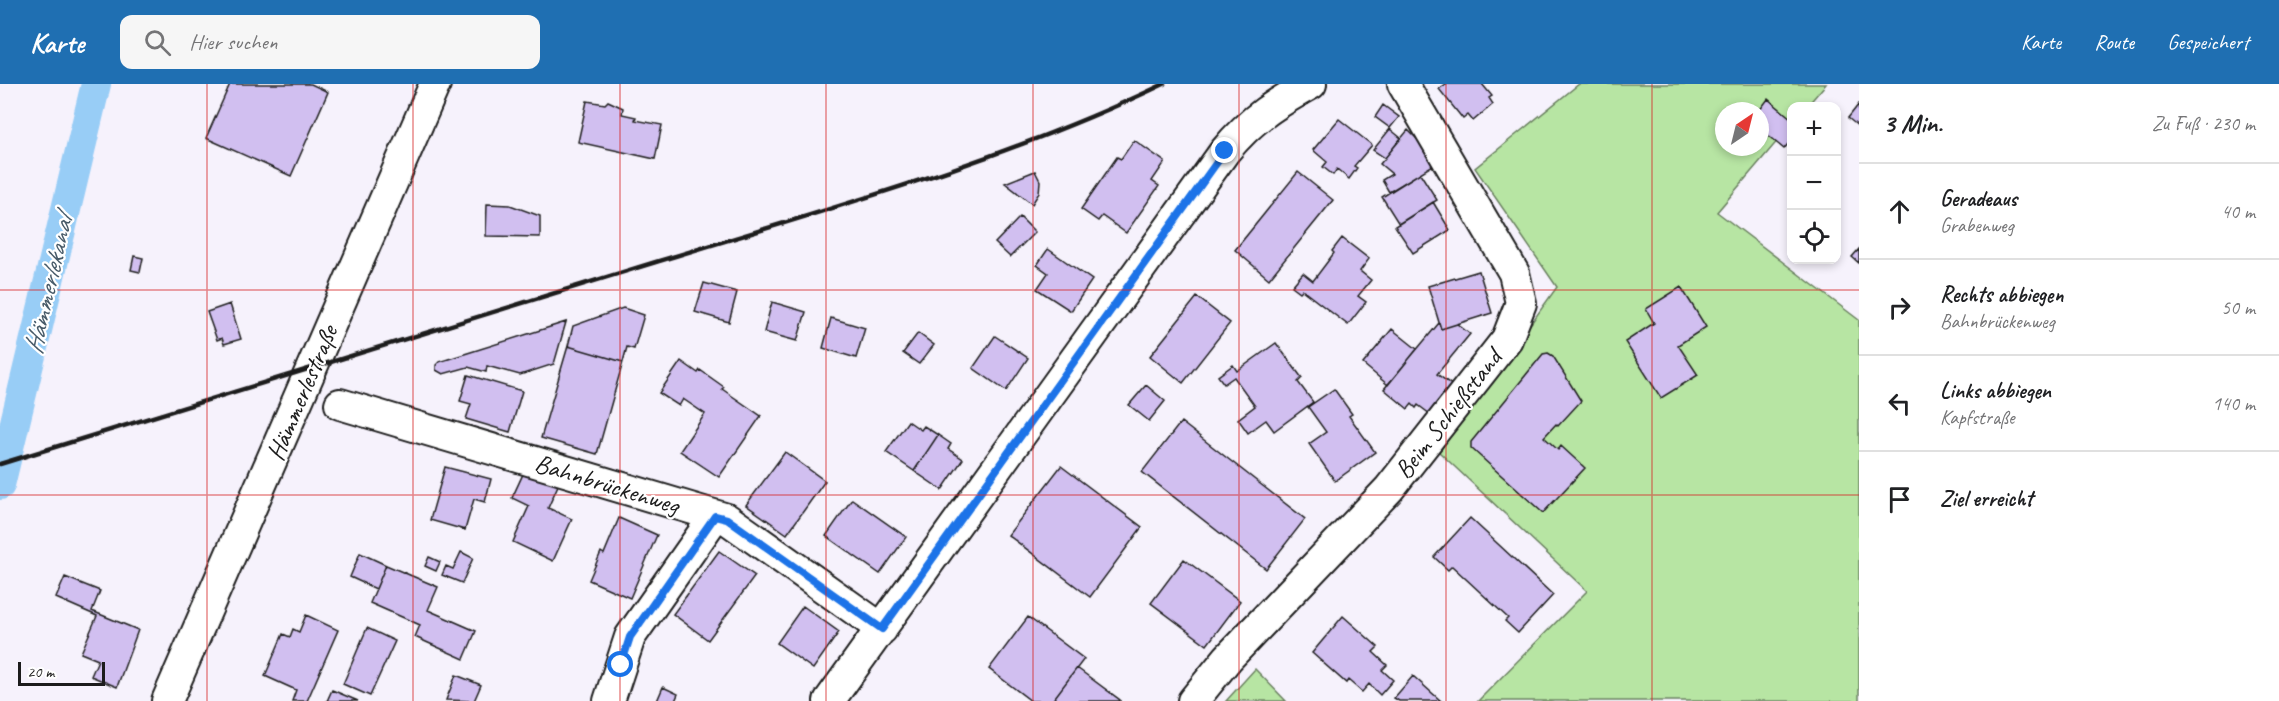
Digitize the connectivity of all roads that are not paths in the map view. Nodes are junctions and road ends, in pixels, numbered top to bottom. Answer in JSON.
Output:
{"nodes":[{"id":1,"x":435,"y":84,"type":"edge"},
{"id":2,"x":1311,"y":84,"type":"edge"},
{"id":3,"x":1403,"y":84,"type":"edge"},
{"id":4,"x":340,"y":404,"type":"dead end"},
{"id":5,"x":715,"y":516,"type":"junction"},
{"id":6,"x":882,"y":629,"type":"junction"},
{"id":7,"x":167,"y":701,"type":"edge"},
{"id":8,"x":609,"y":701,"type":"edge"},
{"id":9,"x":829,"y":701,"type":"edge"},
{"id":10,"x":1193,"y":701,"type":"edge"}],
"edges":[{"from":1,"to":7,"type":"street","name":"Hämmerlestraße"},
{"from":2,"to":6,"type":"street"},
{"from":3,"to":10,"type":"street","name":"Beim Schießstand"},
{"from":4,"to":5,"type":"street","name":"Bahnbrückenweg"},
{"from":5,"to":6,"type":"street","name":"Bahnbrückenweg"},
{"from":5,"to":8,"type":"street"},
{"from":6,"to":9,"type":"street"}]}
